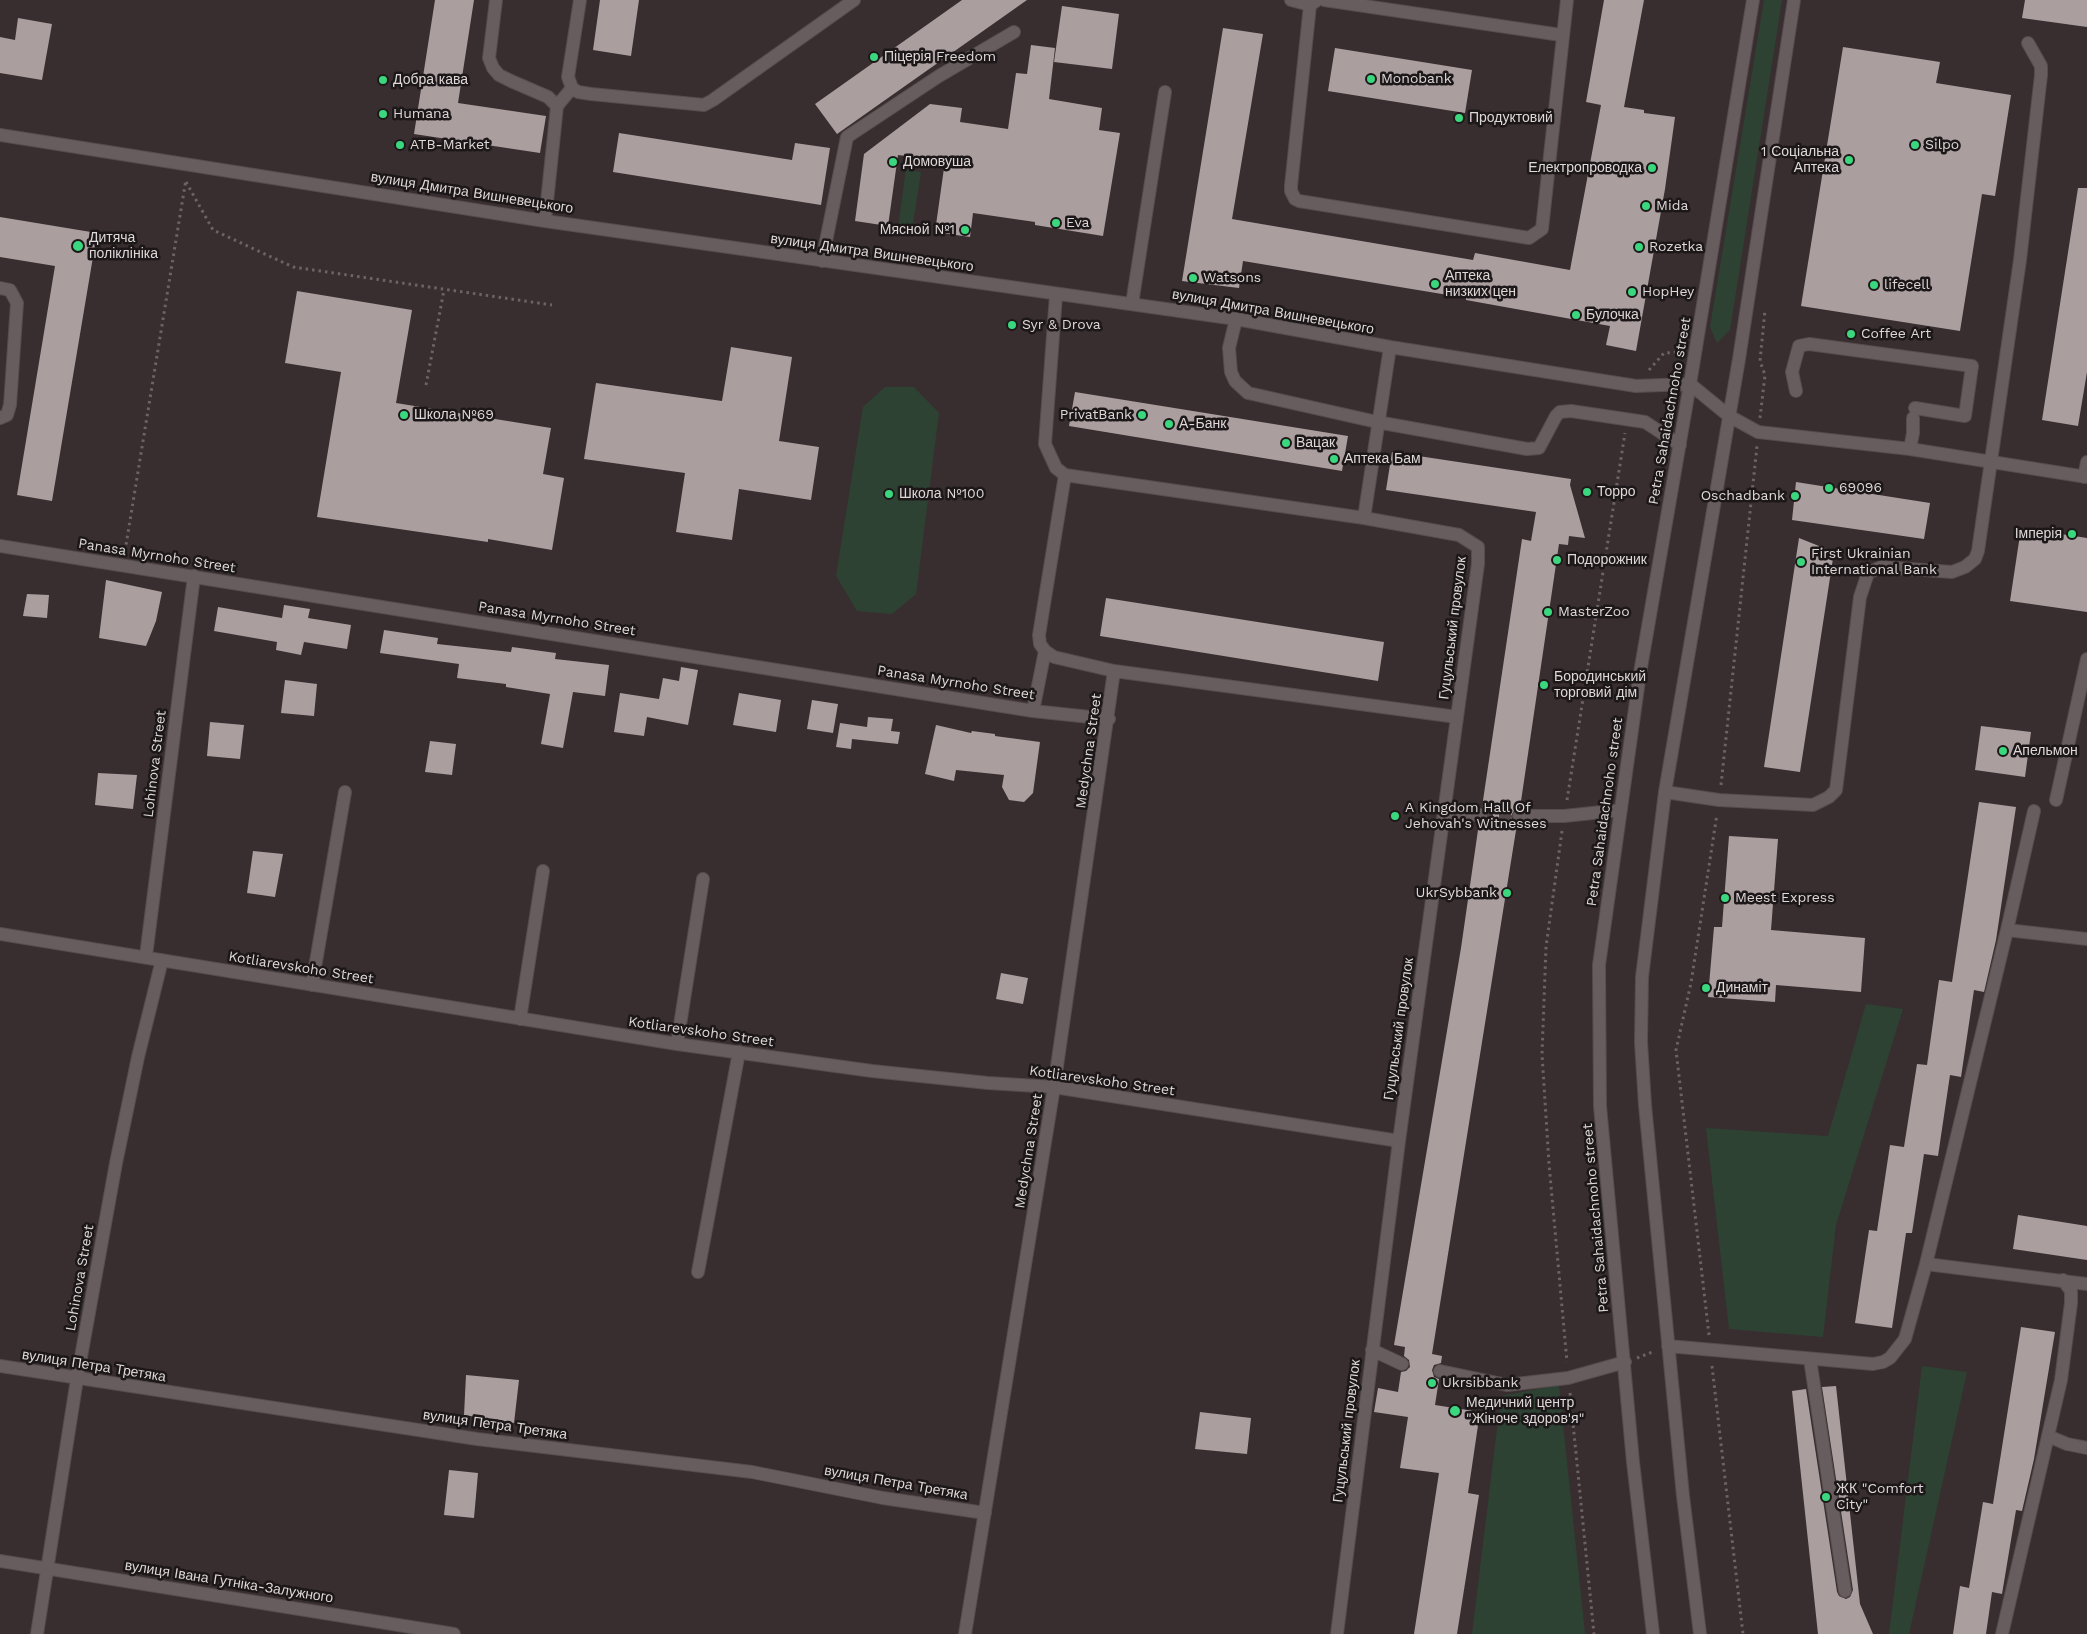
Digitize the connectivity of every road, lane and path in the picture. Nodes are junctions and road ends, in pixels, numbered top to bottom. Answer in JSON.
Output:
{"nodes":[{"id":1,"x":496,"y":0,"type":"edge"},
{"id":2,"x":580,"y":0,"type":"edge"},
{"id":3,"x":854,"y":0,"type":"edge"},
{"id":4,"x":1291,"y":0,"type":"edge"},
{"id":5,"x":1324,"y":0,"type":"edge"},
{"id":6,"x":1566,"y":0,"type":"edge"},
{"id":7,"x":1753,"y":0,"type":"edge"},
{"id":8,"x":1794,"y":0,"type":"edge"},
{"id":9,"x":1310,"y":5,"type":"junction"},
{"id":10,"x":1014,"y":32,"type":"dead end"},
{"id":11,"x":1561,"y":35,"type":"junction"},
{"id":12,"x":2028,"y":43,"type":"dead end"},
{"id":13,"x":572,"y":88,"type":"junction"},
{"id":14,"x":1165,"y":92,"type":"dead end"},
{"id":15,"x":557,"y":106,"type":"junction"},
{"id":16,"x":0,"y":135,"type":"edge"},
{"id":17,"x":188,"y":163,"type":"junction"},
{"id":18,"x":185,"y":181,"type":"junction"},
{"id":19,"x":545,"y":221,"type":"junction"},
{"id":20,"x":822,"y":261,"type":"junction"},
{"id":21,"x":0,"y":288,"type":"edge"},
{"id":22,"x":444,"y":290,"type":"junction"},
{"id":23,"x":1056,"y":295,"type":"junction"},
{"id":24,"x":1132,"y":304,"type":"junction"},
{"id":25,"x":552,"y":306,"type":"dead end"},
{"id":26,"x":1765,"y":310,"type":"dead end"},
{"id":27,"x":1236,"y":319,"type":"junction"},
{"id":28,"x":1390,"y":347,"type":"junction"},
{"id":29,"x":1682,"y":352,"type":"dead end"},
{"id":30,"x":1690,"y":384,"type":"junction"},
{"id":31,"x":426,"y":385,"type":"dead end"},
{"id":32,"x":1636,"y":386,"type":"junction"},
{"id":33,"x":1796,"y":391,"type":"dead end"},
{"id":34,"x":1729,"y":416,"type":"junction"},
{"id":35,"x":0,"y":418,"type":"edge"},
{"id":36,"x":1627,"y":419,"type":"junction"},
{"id":37,"x":1377,"y":422,"type":"junction"},
{"id":38,"x":1758,"y":432,"type":"junction"},
{"id":39,"x":1680,"y":446,"type":"junction"},
{"id":40,"x":1910,"y":449,"type":"junction"},
{"id":41,"x":1990,"y":462,"type":"junction"},
{"id":42,"x":2087,"y":462,"type":"edge"},
{"id":43,"x":1065,"y":475,"type":"junction"},
{"id":44,"x":2086,"y":477,"type":"edge"},
{"id":45,"x":1364,"y":518,"type":"junction"},
{"id":46,"x":0,"y":546,"type":"edge"},
{"id":47,"x":122,"y":566,"type":"junction"},
{"id":48,"x":194,"y":576,"type":"junction"},
{"id":49,"x":1044,"y":651,"type":"junction"},
{"id":50,"x":2087,"y":659,"type":"edge"},
{"id":51,"x":1114,"y":672,"type":"junction"},
{"id":52,"x":1033,"y":711,"type":"junction"},
{"id":53,"x":1457,"y":717,"type":"junction"},
{"id":54,"x":1109,"y":719,"type":"junction"},
{"id":55,"x":345,"y":792,"type":"dead end"},
{"id":56,"x":1665,"y":792,"type":"junction"},
{"id":57,"x":1719,"y":800,"type":"junction"},
{"id":58,"x":2056,"y":800,"type":"dead end"},
{"id":59,"x":1621,"y":810,"type":"junction"},
{"id":60,"x":2034,"y":811,"type":"dead end"},
{"id":61,"x":1444,"y":814,"type":"junction"},
{"id":62,"x":1481,"y":815,"type":"tunnel mouth"},
{"id":63,"x":1518,"y":816,"type":"tunnel mouth"},
{"id":64,"x":1564,"y":816,"type":"junction"},
{"id":65,"x":542,"y":870,"type":"dead end"},
{"id":66,"x":703,"y":879,"type":"dead end"},
{"id":67,"x":2007,"y":930,"type":"junction"},
{"id":68,"x":0,"y":934,"type":"edge"},
{"id":69,"x":2087,"y":939,"type":"edge"},
{"id":70,"x":146,"y":956,"type":"junction"},
{"id":71,"x":162,"y":960,"type":"junction"},
{"id":72,"x":312,"y":985,"type":"junction"},
{"id":73,"x":520,"y":1019,"type":"junction"},
{"id":74,"x":677,"y":1044,"type":"junction"},
{"id":75,"x":739,"y":1052,"type":"junction"},
{"id":76,"x":1054,"y":1087,"type":"junction"},
{"id":77,"x":1399,"y":1142,"type":"junction"},
{"id":78,"x":1926,"y":1264,"type":"junction"},
{"id":79,"x":698,"y":1272,"type":"dead end"},
{"id":80,"x":2064,"y":1280,"type":"junction"},
{"id":81,"x":2087,"y":1284,"type":"edge"},
{"id":82,"x":1668,"y":1346,"type":"junction"},
{"id":83,"x":1372,"y":1350,"type":"junction"},
{"id":84,"x":1711,"y":1351,"type":"junction"},
{"id":85,"x":1810,"y":1359,"type":"junction"},
{"id":86,"x":1625,"y":1362,"type":"junction"},
{"id":87,"x":1402,"y":1364,"type":"dead end"},
{"id":88,"x":0,"y":1366,"type":"edge"},
{"id":89,"x":1440,"y":1371,"type":"dead end"},
{"id":90,"x":1568,"y":1378,"type":"junction"},
{"id":91,"x":77,"y":1379,"type":"junction"},
{"id":92,"x":2048,"y":1436,"type":"junction"},
{"id":93,"x":2087,"y":1448,"type":"edge"},
{"id":94,"x":985,"y":1513,"type":"junction"},
{"id":95,"x":0,"y":1560,"type":"edge"},
{"id":96,"x":46,"y":1568,"type":"junction"},
{"id":97,"x":1845,"y":1591,"type":"dead end"},
{"id":98,"x":37,"y":1634,"type":"edge"},
{"id":99,"x":454,"y":1634,"type":"edge"},
{"id":100,"x":965,"y":1634,"type":"edge"},
{"id":101,"x":1337,"y":1634,"type":"edge"},
{"id":102,"x":1594,"y":1634,"type":"edge"},
{"id":103,"x":1653,"y":1634,"type":"edge"},
{"id":104,"x":1700,"y":1634,"type":"edge"},
{"id":105,"x":1743,"y":1634,"type":"edge"},
{"id":106,"x":2002,"y":1634,"type":"edge"}],
"edges":[{"from":1,"to":15,"type":"street"},
{"from":2,"to":13,"type":"street"},
{"from":3,"to":13,"type":"street"},
{"from":4,"to":9,"type":"street"},
{"from":5,"to":9,"type":"street"},
{"from":5,"to":11,"type":"street"},
{"from":6,"to":11,"type":"street"},
{"from":7,"to":30,"type":"street","name":"Petra Sahaidachnoho street"},
{"from":8,"to":34,"type":"street"},
{"from":9,"to":11,"type":"street"},
{"from":10,"to":20,"type":"street"},
{"from":12,"to":41,"type":"street"},
{"from":13,"to":15,"type":"street"},
{"from":14,"to":24,"type":"street"},
{"from":15,"to":19,"type":"street"},
{"from":16,"to":17,"type":"street","name":"вулиця Дмитра Вишневецького"},
{"from":17,"to":18,"type":"path"},
{"from":17,"to":19,"type":"street","name":"вулиця Дмитра Вишневецького"},
{"from":18,"to":22,"type":"path"},
{"from":18,"to":47,"type":"path"},
{"from":19,"to":20,"type":"street","name":"вулиця Дмитра Вишневецького"},
{"from":20,"to":23,"type":"street","name":"вулиця Дмитра Вишневецького"},
{"from":21,"to":35,"type":"street"},
{"from":22,"to":25,"type":"path"},
{"from":22,"to":31,"type":"path"},
{"from":23,"to":24,"type":"street","name":"вулиця Дмитра Вишневецького"},
{"from":23,"to":43,"type":"street"},
{"from":24,"to":27,"type":"street","name":"вулиця Дмитра Вишневецького"},
{"from":26,"to":38,"type":"path"},
{"from":27,"to":28,"type":"street","name":"вулиця Дмитра Вишневецького"},
{"from":27,"to":37,"type":"street"},
{"from":28,"to":32,"type":"street","name":"вулиця Дмитра Вишневецького"},
{"from":28,"to":37,"type":"street"},
{"from":29,"to":32,"type":"path"},
{"from":30,"to":32,"type":"street","name":"вулиця Дмитра Вишневецького"},
{"from":30,"to":34,"type":"street"},
{"from":30,"to":39,"type":"street","name":"Petra Sahaidachnoho street"},
{"from":33,"to":40,"type":"street"},
{"from":34,"to":38,"type":"street"},
{"from":34,"to":56,"type":"street"},
{"from":36,"to":37,"type":"street"},
{"from":36,"to":39,"type":"street"},
{"from":36,"to":64,"type":"path"},
{"from":37,"to":45,"type":"street"},
{"from":38,"to":40,"type":"street"},
{"from":38,"to":57,"type":"path"},
{"from":39,"to":59,"type":"street","name":"Petra Sahaidachnoho street"},
{"from":40,"to":41,"type":"street"},
{"from":41,"to":44,"type":"street"},
{"from":41,"to":57,"type":"street"},
{"from":42,"to":44,"type":"street"},
{"from":43,"to":45,"type":"street"},
{"from":43,"to":49,"type":"street"},
{"from":45,"to":53,"type":"street","name":"Гуцульський провулок"},
{"from":46,"to":47,"type":"street","name":"Panasa Myrnoho Street"},
{"from":47,"to":48,"type":"street","name":"Panasa Myrnoho Street"},
{"from":48,"to":52,"type":"street","name":"Panasa Myrnoho Street"},
{"from":48,"to":70,"type":"street","name":"Lohinova Street"},
{"from":49,"to":51,"type":"street"},
{"from":49,"to":52,"type":"street"},
{"from":50,"to":58,"type":"street"},
{"from":51,"to":53,"type":"street"},
{"from":51,"to":54,"type":"street","name":"Medychna Street"},
{"from":52,"to":54,"type":"street","name":"Panasa Myrnoho Street"},
{"from":53,"to":61,"type":"street","name":"Гуцульський провулок"},
{"from":54,"to":76,"type":"street","name":"Medychna Street"},
{"from":55,"to":72,"type":"street"},
{"from":56,"to":57,"type":"street"},
{"from":56,"to":82,"type":"street"},
{"from":57,"to":84,"type":"path"},
{"from":59,"to":64,"type":"street"},
{"from":59,"to":86,"type":"street","name":"Petra Sahaidachnoho street"},
{"from":60,"to":67,"type":"street"},
{"from":61,"to":62,"type":"street"},
{"from":61,"to":77,"type":"street","name":"Гуцульський провулок"},
{"from":63,"to":64,"type":"street"},
{"from":64,"to":90,"type":"path"},
{"from":65,"to":73,"type":"street"},
{"from":66,"to":74,"type":"street"},
{"from":67,"to":69,"type":"street"},
{"from":67,"to":78,"type":"street"},
{"from":68,"to":70,"type":"street","name":"Kotliarevskoho Street"},
{"from":70,"to":71,"type":"street","name":"Kotliarevskoho Street"},
{"from":71,"to":72,"type":"street","name":"Kotliarevskoho Street"},
{"from":71,"to":91,"type":"street","name":"Lohinova Street"},
{"from":72,"to":73,"type":"street","name":"Kotliarevskoho Street"},
{"from":73,"to":74,"type":"street","name":"Kotliarevskoho Street"},
{"from":74,"to":75,"type":"street","name":"Kotliarevskoho Street"},
{"from":75,"to":76,"type":"street","name":"Kotliarevskoho Street"},
{"from":75,"to":79,"type":"street"},
{"from":76,"to":77,"type":"street","name":"Kotliarevskoho Street"},
{"from":76,"to":94,"type":"street","name":"Medychna Street"},
{"from":77,"to":83,"type":"street","name":"Гуцульський провулок"},
{"from":78,"to":80,"type":"street"},
{"from":78,"to":85,"type":"street"},
{"from":80,"to":81,"type":"street"},
{"from":80,"to":92,"type":"street"},
{"from":82,"to":84,"type":"street"},
{"from":82,"to":86,"type":"path"},
{"from":82,"to":104,"type":"street"},
{"from":83,"to":87,"type":"street"},
{"from":83,"to":101,"type":"street","name":"Гуцульський провулок"},
{"from":84,"to":85,"type":"street"},
{"from":84,"to":105,"type":"path"},
{"from":85,"to":97,"type":"street"},
{"from":86,"to":90,"type":"street"},
{"from":86,"to":103,"type":"street","name":"Petra Sahaidachnoho street"},
{"from":88,"to":91,"type":"street","name":"вулиця Петра Третяка"},
{"from":89,"to":90,"type":"street"},
{"from":90,"to":102,"type":"path"},
{"from":91,"to":94,"type":"street","name":"вулиця Петра Третяка"},
{"from":91,"to":96,"type":"street","name":"Lohinova Street"},
{"from":92,"to":93,"type":"street"},
{"from":92,"to":106,"type":"street"},
{"from":94,"to":100,"type":"street","name":"Medychna Street"},
{"from":95,"to":96,"type":"street","name":"вулиця Івана Гутніка-Залужного"},
{"from":96,"to":98,"type":"street","name":"Lohinova Street"},
{"from":96,"to":99,"type":"street","name":"вулиця Івана Гутніка-Залужного"}]}
